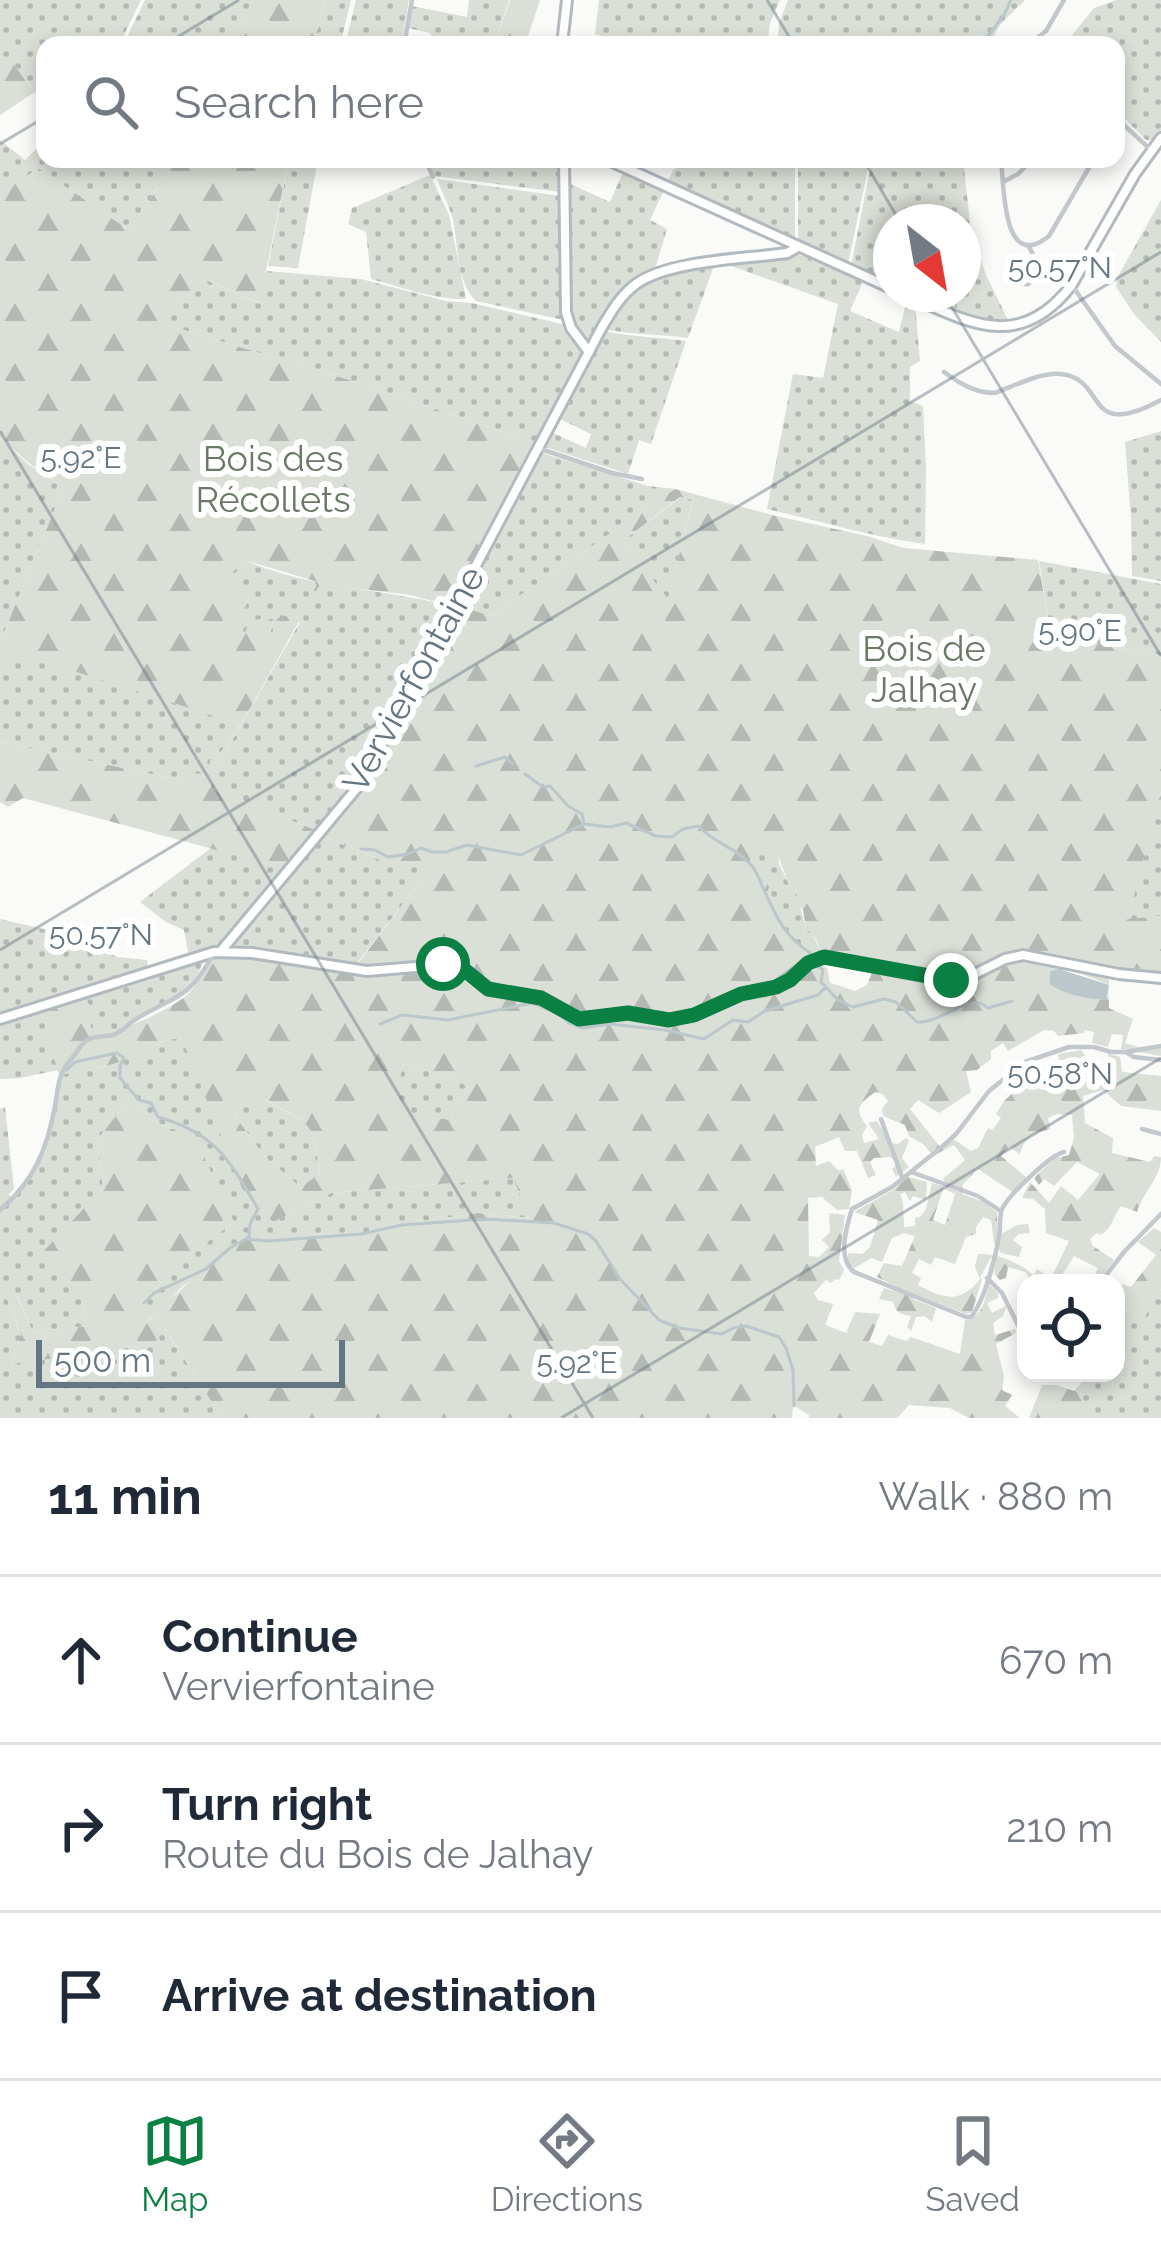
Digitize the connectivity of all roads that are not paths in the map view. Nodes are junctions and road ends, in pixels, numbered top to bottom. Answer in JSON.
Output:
{"nodes":[{"id":1,"x":412,"y":0,"type":"edge"},
{"id":2,"x":567,"y":0,"type":"edge"},
{"id":3,"x":1064,"y":0,"type":"edge"},
{"id":4,"x":406,"y":36,"type":"edge"},
{"id":5,"x":563,"y":36,"type":"edge"},
{"id":6,"x":1040,"y":36,"type":"edge"},
{"id":7,"x":1125,"y":126,"type":"edge"},
{"id":8,"x":1161,"y":137,"type":"edge"},
{"id":9,"x":1151,"y":150,"type":"junction"},
{"id":10,"x":429,"y":168,"type":"edge"},
{"id":11,"x":564,"y":168,"type":"edge"},
{"id":12,"x":625,"y":168,"type":"edge"},
{"id":13,"x":1002,"y":168,"type":"edge"},
{"id":14,"x":1024,"y":168,"type":"edge"},
{"id":15,"x":1089,"y":168,"type":"edge"},
{"id":16,"x":433,"y":176,"type":"dead end"},
{"id":17,"x":1003,"y":181,"type":"junction"},
{"id":18,"x":1028,"y":245,"type":"junction"},
{"id":19,"x":798,"y":247,"type":"junction"},
{"id":20,"x":1039,"y":266,"type":"dead end"},
{"id":21,"x":873,"y":280,"type":"edge"},
{"id":22,"x":1071,"y":286,"type":"junction"},
{"id":23,"x":945,"y":312,"type":"edge"},
{"id":24,"x":589,"y":352,"type":"junction"},
{"id":25,"x":944,"y":372,"type":"dead end"},
{"id":26,"x":1161,"y":384,"type":"edge"},
{"id":27,"x":1161,"y":400,"type":"edge"},
{"id":28,"x":538,"y":448,"type":"junction"},
{"id":29,"x":642,"y":479,"type":"dead end"},
{"id":30,"x":218,"y":951,"type":"junction"},
{"id":31,"x":1161,"y":978,"type":"edge"},
{"id":32,"x":0,"y":1019,"type":"edge"},
{"id":33,"x":1161,"y":1046,"type":"edge"},
{"id":34,"x":1126,"y":1052,"type":"junction"},
{"id":35,"x":1161,"y":1060,"type":"edge"},
{"id":36,"x":881,"y":1119,"type":"dead end"},
{"id":37,"x":1142,"y":1129,"type":"dead end"},
{"id":38,"x":1161,"y":1133,"type":"edge"},
{"id":39,"x":1064,"y":1152,"type":"dead end"},
{"id":40,"x":911,"y":1172,"type":"junction"},
{"id":41,"x":902,"y":1178,"type":"junction"},
{"id":42,"x":0,"y":1210,"type":"edge"},
{"id":43,"x":1001,"y":1211,"type":"junction"},
{"id":44,"x":1161,"y":1214,"type":"edge"},
{"id":45,"x":1107,"y":1274,"type":"edge"},
{"id":46,"x":987,"y":1277,"type":"junction"},
{"id":47,"x":1017,"y":1323,"type":"edge"}],
"edges":[{"from":1,"to":4,"type":"street"},
{"from":2,"to":5,"type":"main road"},
{"from":3,"to":6,"type":"street"},
{"from":7,"to":9,"type":"street"},
{"from":8,"to":9,"type":"main road"},
{"from":9,"to":22,"type":"main road"},
{"from":10,"to":16,"type":"street"},
{"from":11,"to":24,"type":"main road"},
{"from":12,"to":19,"type":"main road"},
{"from":13,"to":17,"type":"street"},
{"from":14,"to":17,"type":"street"},
{"from":15,"to":18,"type":"street"},
{"from":17,"to":18,"type":"street"},
{"from":18,"to":20,"type":"street"},
{"from":19,"to":21,"type":"main road"},
{"from":19,"to":24,"type":"main road","name":"Vervierfontaine"},
{"from":22,"to":23,"type":"main road"},
{"from":22,"to":26,"type":"street"},
{"from":24,"to":28,"type":"main road","name":"Vervierfontaine"},
{"from":25,"to":27,"type":"street"},
{"from":28,"to":29,"type":"street"},
{"from":28,"to":30,"type":"main road","name":"Vervierfontaine"},
{"from":30,"to":31,"type":"main road"},
{"from":30,"to":32,"type":"main road"},
{"from":30,"to":42,"type":"street","name":"Vervierfontaine"},
{"from":33,"to":34,"type":"street"},
{"from":34,"to":35,"type":"street"},
{"from":34,"to":40,"type":"street"},
{"from":36,"to":41,"type":"street"},
{"from":37,"to":38,"type":"street"},
{"from":39,"to":43,"type":"street"},
{"from":40,"to":41,"type":"street"},
{"from":40,"to":43,"type":"street"},
{"from":41,"to":46,"type":"street"},
{"from":43,"to":46,"type":"street"},
{"from":44,"to":45,"type":"street"},
{"from":46,"to":47,"type":"street"}]}
